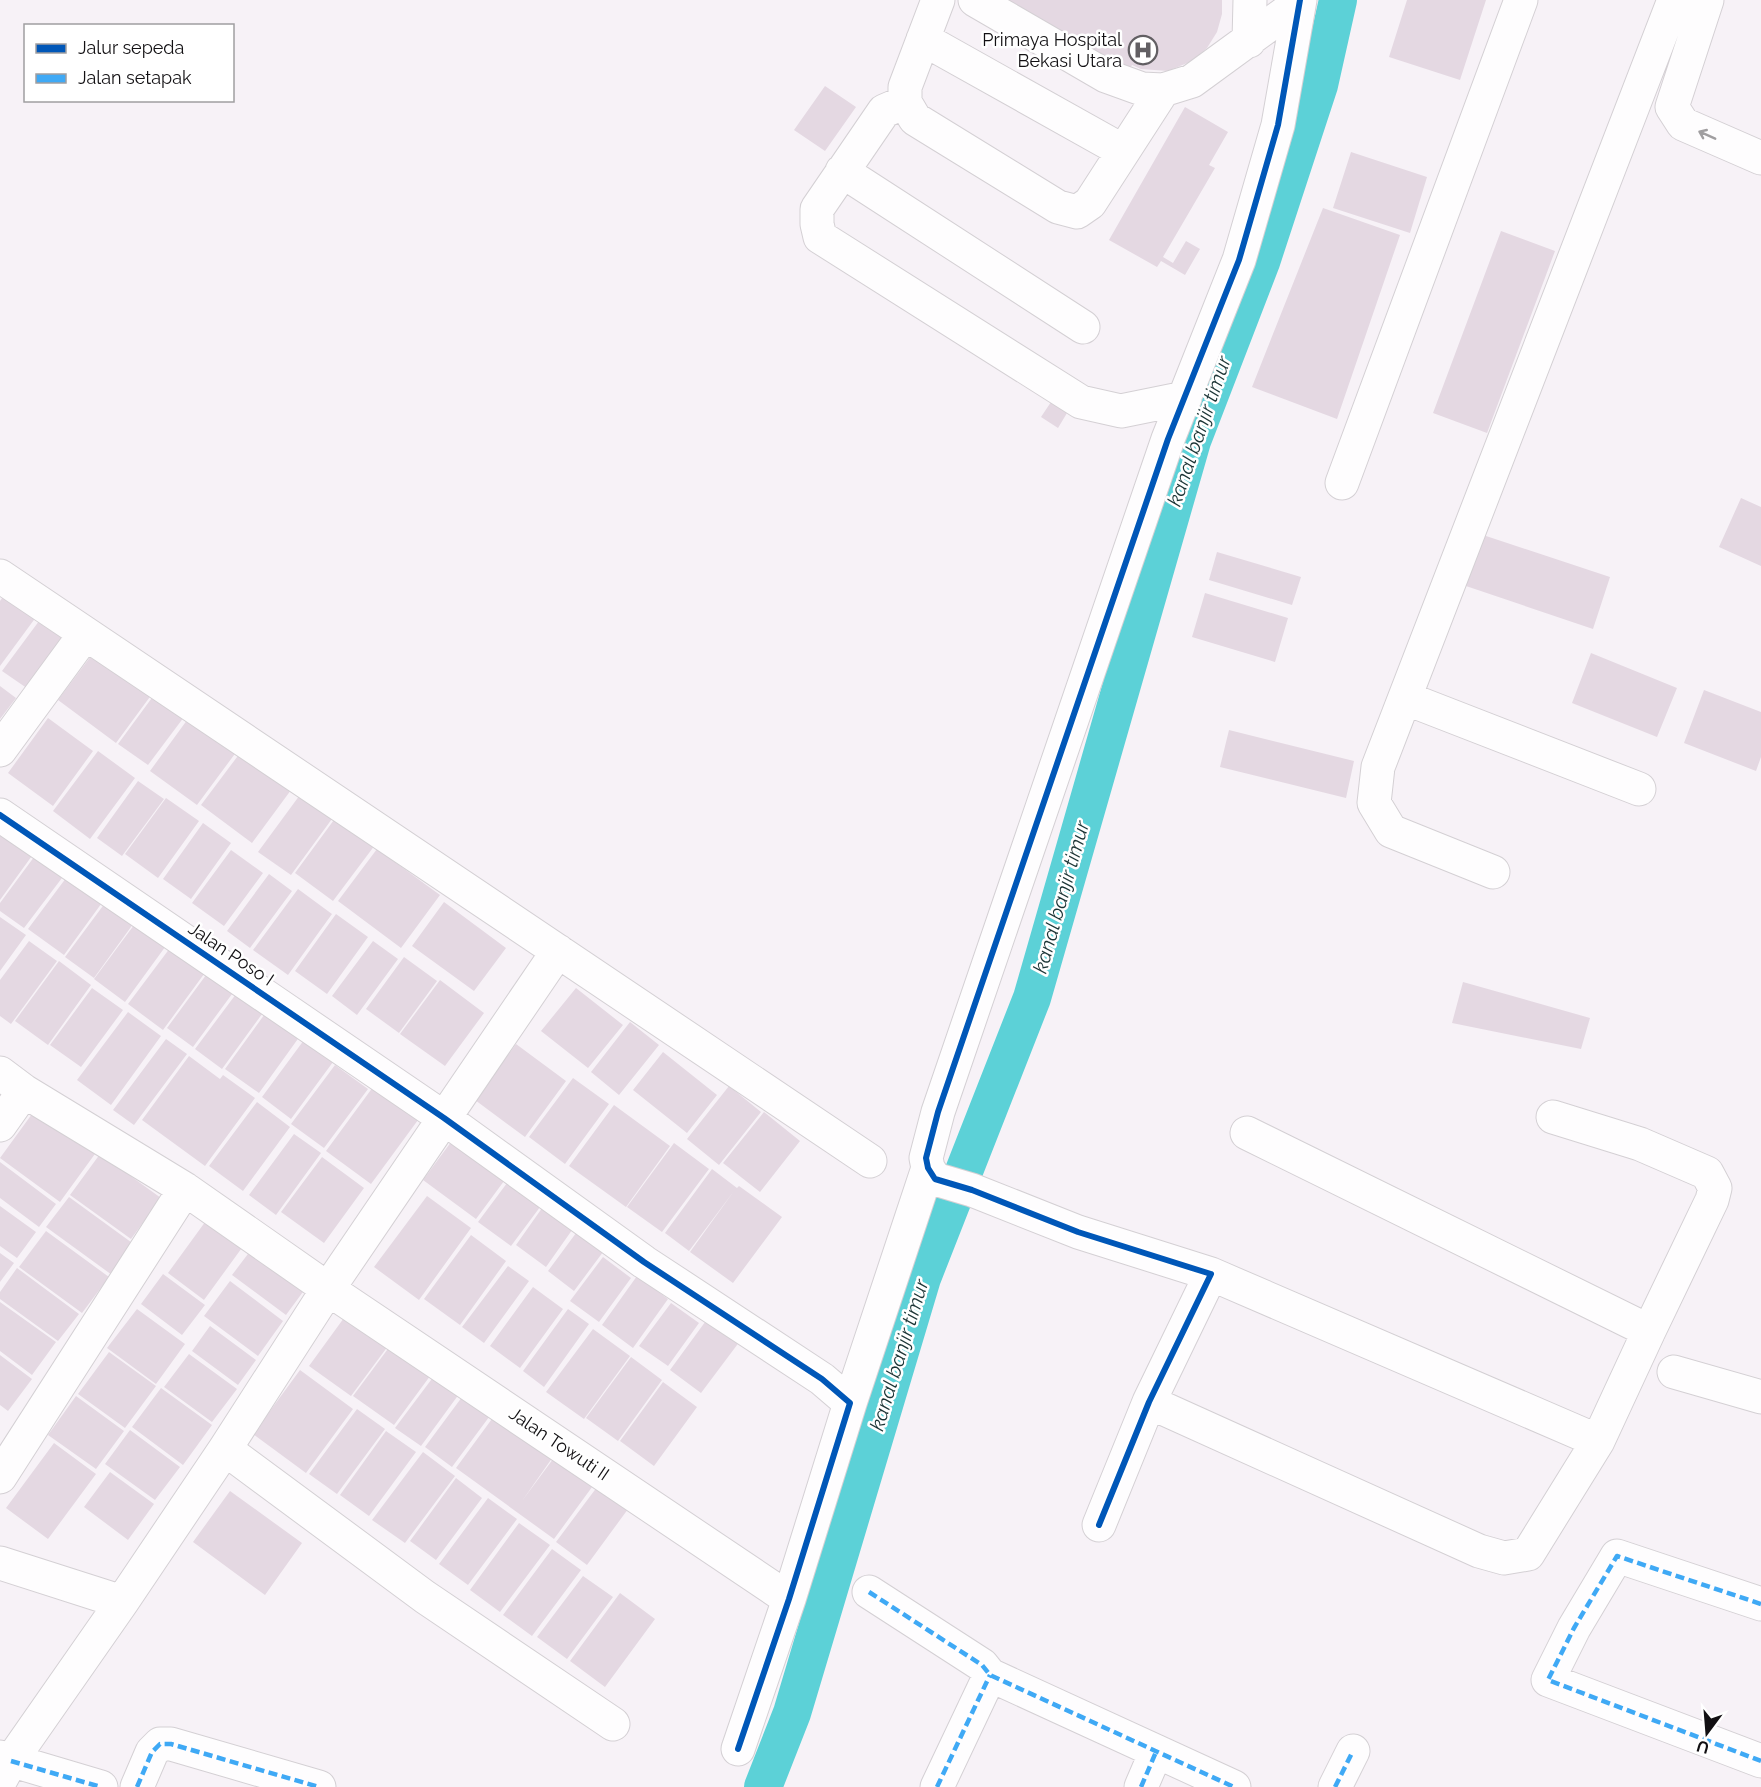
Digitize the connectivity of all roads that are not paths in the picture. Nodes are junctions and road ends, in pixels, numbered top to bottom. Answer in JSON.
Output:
{"nodes":[{"id":1,"x":938,"y":0,"type":"edge"},
{"id":2,"x":975,"y":0,"type":"edge"},
{"id":3,"x":1250,"y":0,"type":"edge"},
{"id":4,"x":1521,"y":0,"type":"edge"},
{"id":5,"x":1674,"y":0,"type":"edge"},
{"id":6,"x":1707,"y":0,"type":"edge"},
{"id":7,"x":1299,"y":1,"type":"edge"},
{"id":8,"x":923,"y":39,"type":"junction"},
{"id":9,"x":1249,"y":41,"type":"junction"},
{"id":10,"x":1163,"y":90,"type":"junction"},
{"id":11,"x":905,"y":102,"type":"junction"},
{"id":12,"x":1123,"y":152,"type":"junction"},
{"id":13,"x":1761,"y":158,"type":"edge"},
{"id":14,"x":842,"y":171,"type":"junction"},
{"id":15,"x":1083,"y":327,"type":"dead end"},
{"id":16,"x":1185,"y":398,"type":"junction"},
{"id":17,"x":1341,"y":483,"type":"dead end"},
{"id":18,"x":0,"y":576,"type":"edge"},
{"id":19,"x":85,"y":634,"type":"junction"},
{"id":20,"x":1405,"y":698,"type":"junction"},
{"id":21,"x":0,"y":750,"type":"edge"},
{"id":22,"x":1639,"y":789,"type":"dead end"},
{"id":23,"x":0,"y":815,"type":"edge"},
{"id":24,"x":1492,"y":872,"type":"dead end"},
{"id":25,"x":558,"y":951,"type":"junction"},
{"id":26,"x":12,"y":1082,"type":"edge"},
{"id":27,"x":1553,"y":1117,"type":"dead end"},
{"id":28,"x":444,"y":1118,"type":"junction"},
{"id":29,"x":0,"y":1125,"type":"edge"},
{"id":30,"x":1246,"y":1133,"type":"dead end"},
{"id":31,"x":870,"y":1161,"type":"dead end"},
{"id":32,"x":931,"y":1173,"type":"junction"},
{"id":33,"x":185,"y":1189,"type":"junction"},
{"id":34,"x":1211,"y":1274,"type":"junction"},
{"id":35,"x":328,"y":1289,"type":"junction"},
{"id":36,"x":1649,"y":1331,"type":"junction"},
{"id":37,"x":1674,"y":1372,"type":"dead end"},
{"id":38,"x":1761,"y":1397,"type":"edge"},
{"id":39,"x":1149,"y":1402,"type":"junction"},
{"id":40,"x":850,"y":1403,"type":"junction"},
{"id":41,"x":1598,"y":1441,"type":"junction"},
{"id":42,"x":225,"y":1449,"type":"junction"},
{"id":43,"x":0,"y":1477,"type":"edge"},
{"id":44,"x":1100,"y":1525,"type":"dead end"},
{"id":45,"x":0,"y":1563,"type":"edge"},
{"id":46,"x":868,"y":1592,"type":"dead end"},
{"id":47,"x":789,"y":1599,"type":"junction"},
{"id":48,"x":122,"y":1602,"type":"junction"},
{"id":49,"x":1761,"y":1604,"type":"edge"},
{"id":50,"x":990,"y":1675,"type":"junction"},
{"id":51,"x":613,"y":1724,"type":"dead end"},
{"id":52,"x":738,"y":1749,"type":"dead end"},
{"id":53,"x":1353,"y":1751,"type":"dead end"},
{"id":54,"x":1156,"y":1752,"type":"junction"},
{"id":55,"x":1761,"y":1761,"type":"edge"},
{"id":56,"x":4,"y":1766,"type":"edge"},
{"id":57,"x":101,"y":1787,"type":"edge"},
{"id":58,"x":137,"y":1787,"type":"edge"},
{"id":59,"x":318,"y":1787,"type":"edge"},
{"id":60,"x":937,"y":1787,"type":"edge"},
{"id":61,"x":1141,"y":1787,"type":"edge"},
{"id":62,"x":1234,"y":1787,"type":"edge"},
{"id":63,"x":1335,"y":1787,"type":"edge"}],
"edges":[{"from":1,"to":8,"type":"street"},
{"from":2,"to":10,"type":"street"},
{"from":3,"to":9,"type":"street"},
{"from":4,"to":17,"type":"street"},
{"from":5,"to":20,"type":"street"},
{"from":13,"to":6,"type":"street","one_way":true},
{"from":7,"to":9,"type":"street"},
{"from":7,"to":16,"type":"street"},
{"from":8,"to":11,"type":"street"},
{"from":8,"to":12,"type":"street"},
{"from":9,"to":10,"type":"street"},
{"from":10,"to":12,"type":"street"},
{"from":11,"to":12,"type":"street"},
{"from":11,"to":14,"type":"street"},
{"from":14,"to":15,"type":"street"},
{"from":14,"to":16,"type":"street"},
{"from":16,"to":32,"type":"street"},
{"from":18,"to":19,"type":"street"},
{"from":19,"to":21,"type":"street"},
{"from":19,"to":25,"type":"street"},
{"from":20,"to":22,"type":"street"},
{"from":20,"to":24,"type":"street"},
{"from":23,"to":28,"type":"street","name":"Jalan Poso I"},
{"from":25,"to":28,"type":"street"},
{"from":25,"to":31,"type":"street"},
{"from":26,"to":29,"type":"street"},
{"from":26,"to":33,"type":"street","name":"Jalan Towuti II"},
{"from":27,"to":36,"type":"street"},
{"from":28,"to":35,"type":"street"},
{"from":28,"to":40,"type":"street","name":"Jalan Poso I"},
{"from":30,"to":36,"type":"street"},
{"from":32,"to":34,"type":"street"},
{"from":32,"to":40,"type":"street"},
{"from":33,"to":35,"type":"street","name":"Jalan Towuti II"},
{"from":33,"to":43,"type":"street"},
{"from":34,"to":39,"type":"street"},
{"from":34,"to":41,"type":"street"},
{"from":35,"to":42,"type":"street"},
{"from":35,"to":47,"type":"street","name":"Jalan Towuti II"},
{"from":36,"to":41,"type":"street"},
{"from":37,"to":38,"type":"street"},
{"from":39,"to":41,"type":"street"},
{"from":39,"to":44,"type":"street"},
{"from":40,"to":47,"type":"street"},
{"from":42,"to":48,"type":"street"},
{"from":42,"to":51,"type":"street"},
{"from":45,"to":48,"type":"street"},
{"from":46,"to":50,"type":"street"},
{"from":47,"to":52,"type":"street"},
{"from":48,"to":56,"type":"street"},
{"from":49,"to":55,"type":"street"},
{"from":50,"to":54,"type":"street"},
{"from":50,"to":60,"type":"street"},
{"from":53,"to":63,"type":"street"},
{"from":54,"to":61,"type":"street"},
{"from":54,"to":62,"type":"street"},
{"from":56,"to":57,"type":"street"},
{"from":58,"to":59,"type":"street"}]}
